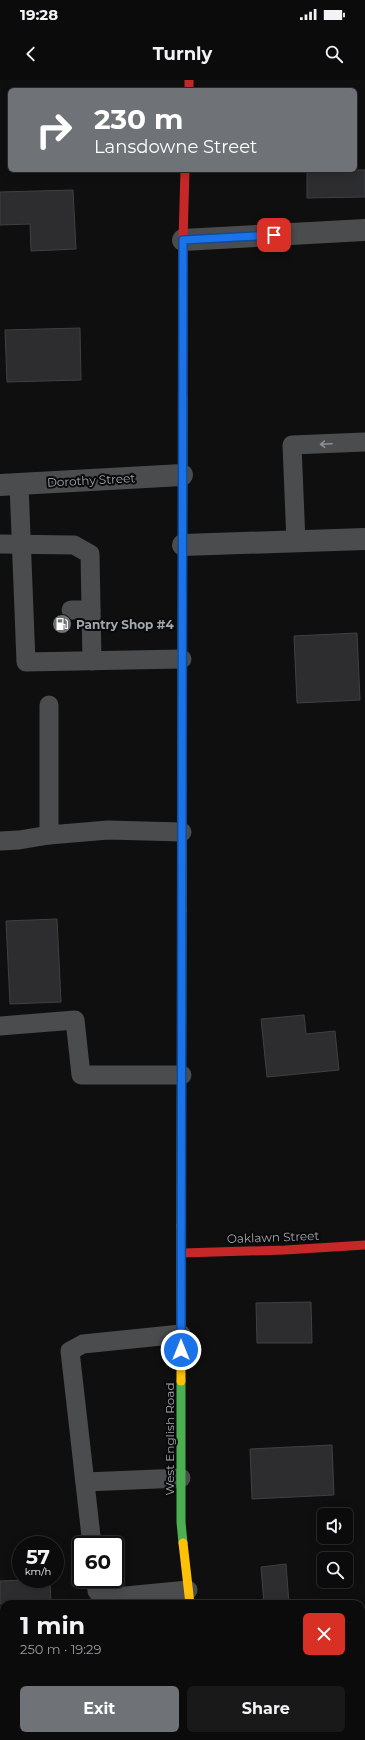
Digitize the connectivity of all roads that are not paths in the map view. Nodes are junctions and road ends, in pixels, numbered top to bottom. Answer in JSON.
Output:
{"nodes":[{"id":1,"x":185,"y":172,"type":"edge"},
{"id":2,"x":365,"y":230,"type":"edge"},
{"id":3,"x":183,"y":240,"type":"junction"},
{"id":4,"x":365,"y":442,"type":"edge"},
{"id":5,"x":182,"y":475,"type":"junction"},
{"id":6,"x":10,"y":485,"type":"edge"},
{"id":7,"x":365,"y":539,"type":"edge"},
{"id":8,"x":296,"y":542,"type":"junction"},
{"id":9,"x":0,"y":544,"type":"edge"},
{"id":10,"x":21,"y":544,"type":"junction"},
{"id":11,"x":182,"y":545,"type":"junction"},
{"id":12,"x":71,"y":610,"type":"dead end"},
{"id":13,"x":91,"y":610,"type":"junction"},
{"id":14,"x":182,"y":660,"type":"junction"},
{"id":15,"x":92,"y":661,"type":"junction"},
{"id":16,"x":49,"y":705,"type":"dead end"},
{"id":17,"x":182,"y":832,"type":"junction"},
{"id":18,"x":49,"y":835,"type":"junction"},
{"id":19,"x":0,"y":841,"type":"edge"},
{"id":20,"x":0,"y":1026,"type":"edge"},
{"id":21,"x":182,"y":1075,"type":"junction"},
{"id":22,"x":365,"y":1245,"type":"edge"},
{"id":23,"x":182,"y":1253,"type":"junction"},
{"id":24,"x":181,"y":1334,"type":"junction"},
{"id":25,"x":181,"y":1478,"type":"junction"},
{"id":26,"x":85,"y":1482,"type":"junction"},
{"id":27,"x":91,"y":1536,"type":"edge"},
{"id":28,"x":97,"y":1588,"type":"edge"},
{"id":29,"x":189,"y":1597,"type":"edge"}],
"edges":[{"from":1,"to":3,"type":"main road","name":"West English Road"},
{"from":2,"to":3,"type":"street"},
{"from":3,"to":5,"type":"main road","name":"West English Road"},
{"from":4,"to":8,"type":"lane","one_way":true},
{"from":5,"to":6,"type":"street","name":"Dorothy Street"},
{"from":5,"to":11,"type":"main road","name":"West English Road"},
{"from":6,"to":10,"type":"lane"},
{"from":7,"to":8,"type":"street"},
{"from":8,"to":11,"type":"street"},
{"from":9,"to":10,"type":"lane"},
{"from":10,"to":13,"type":"lane"},
{"from":10,"to":15,"type":"lane"},
{"from":11,"to":14,"type":"main road","name":"West English Road"},
{"from":12,"to":13,"type":"lane"},
{"from":13,"to":15,"type":"lane"},
{"from":14,"to":15,"type":"lane"},
{"from":14,"to":17,"type":"main road","name":"West English Road"},
{"from":16,"to":18,"type":"lane"},
{"from":17,"to":18,"type":"lane"},
{"from":17,"to":21,"type":"main road","name":"West English Road"},
{"from":18,"to":19,"type":"lane"},
{"from":20,"to":21,"type":"lane"},
{"from":21,"to":23,"type":"main road","name":"West English Road"},
{"from":22,"to":23,"type":"main road","name":"Oaklawn Street"},
{"from":23,"to":24,"type":"main road","name":"West English Road"},
{"from":24,"to":25,"type":"main road","name":"West English Road"},
{"from":24,"to":26,"type":"lane"},
{"from":25,"to":26,"type":"lane"},
{"from":25,"to":29,"type":"main road","name":"West English Road"},
{"from":26,"to":27,"type":"lane"},
{"from":28,"to":29,"type":"lane"}]}
